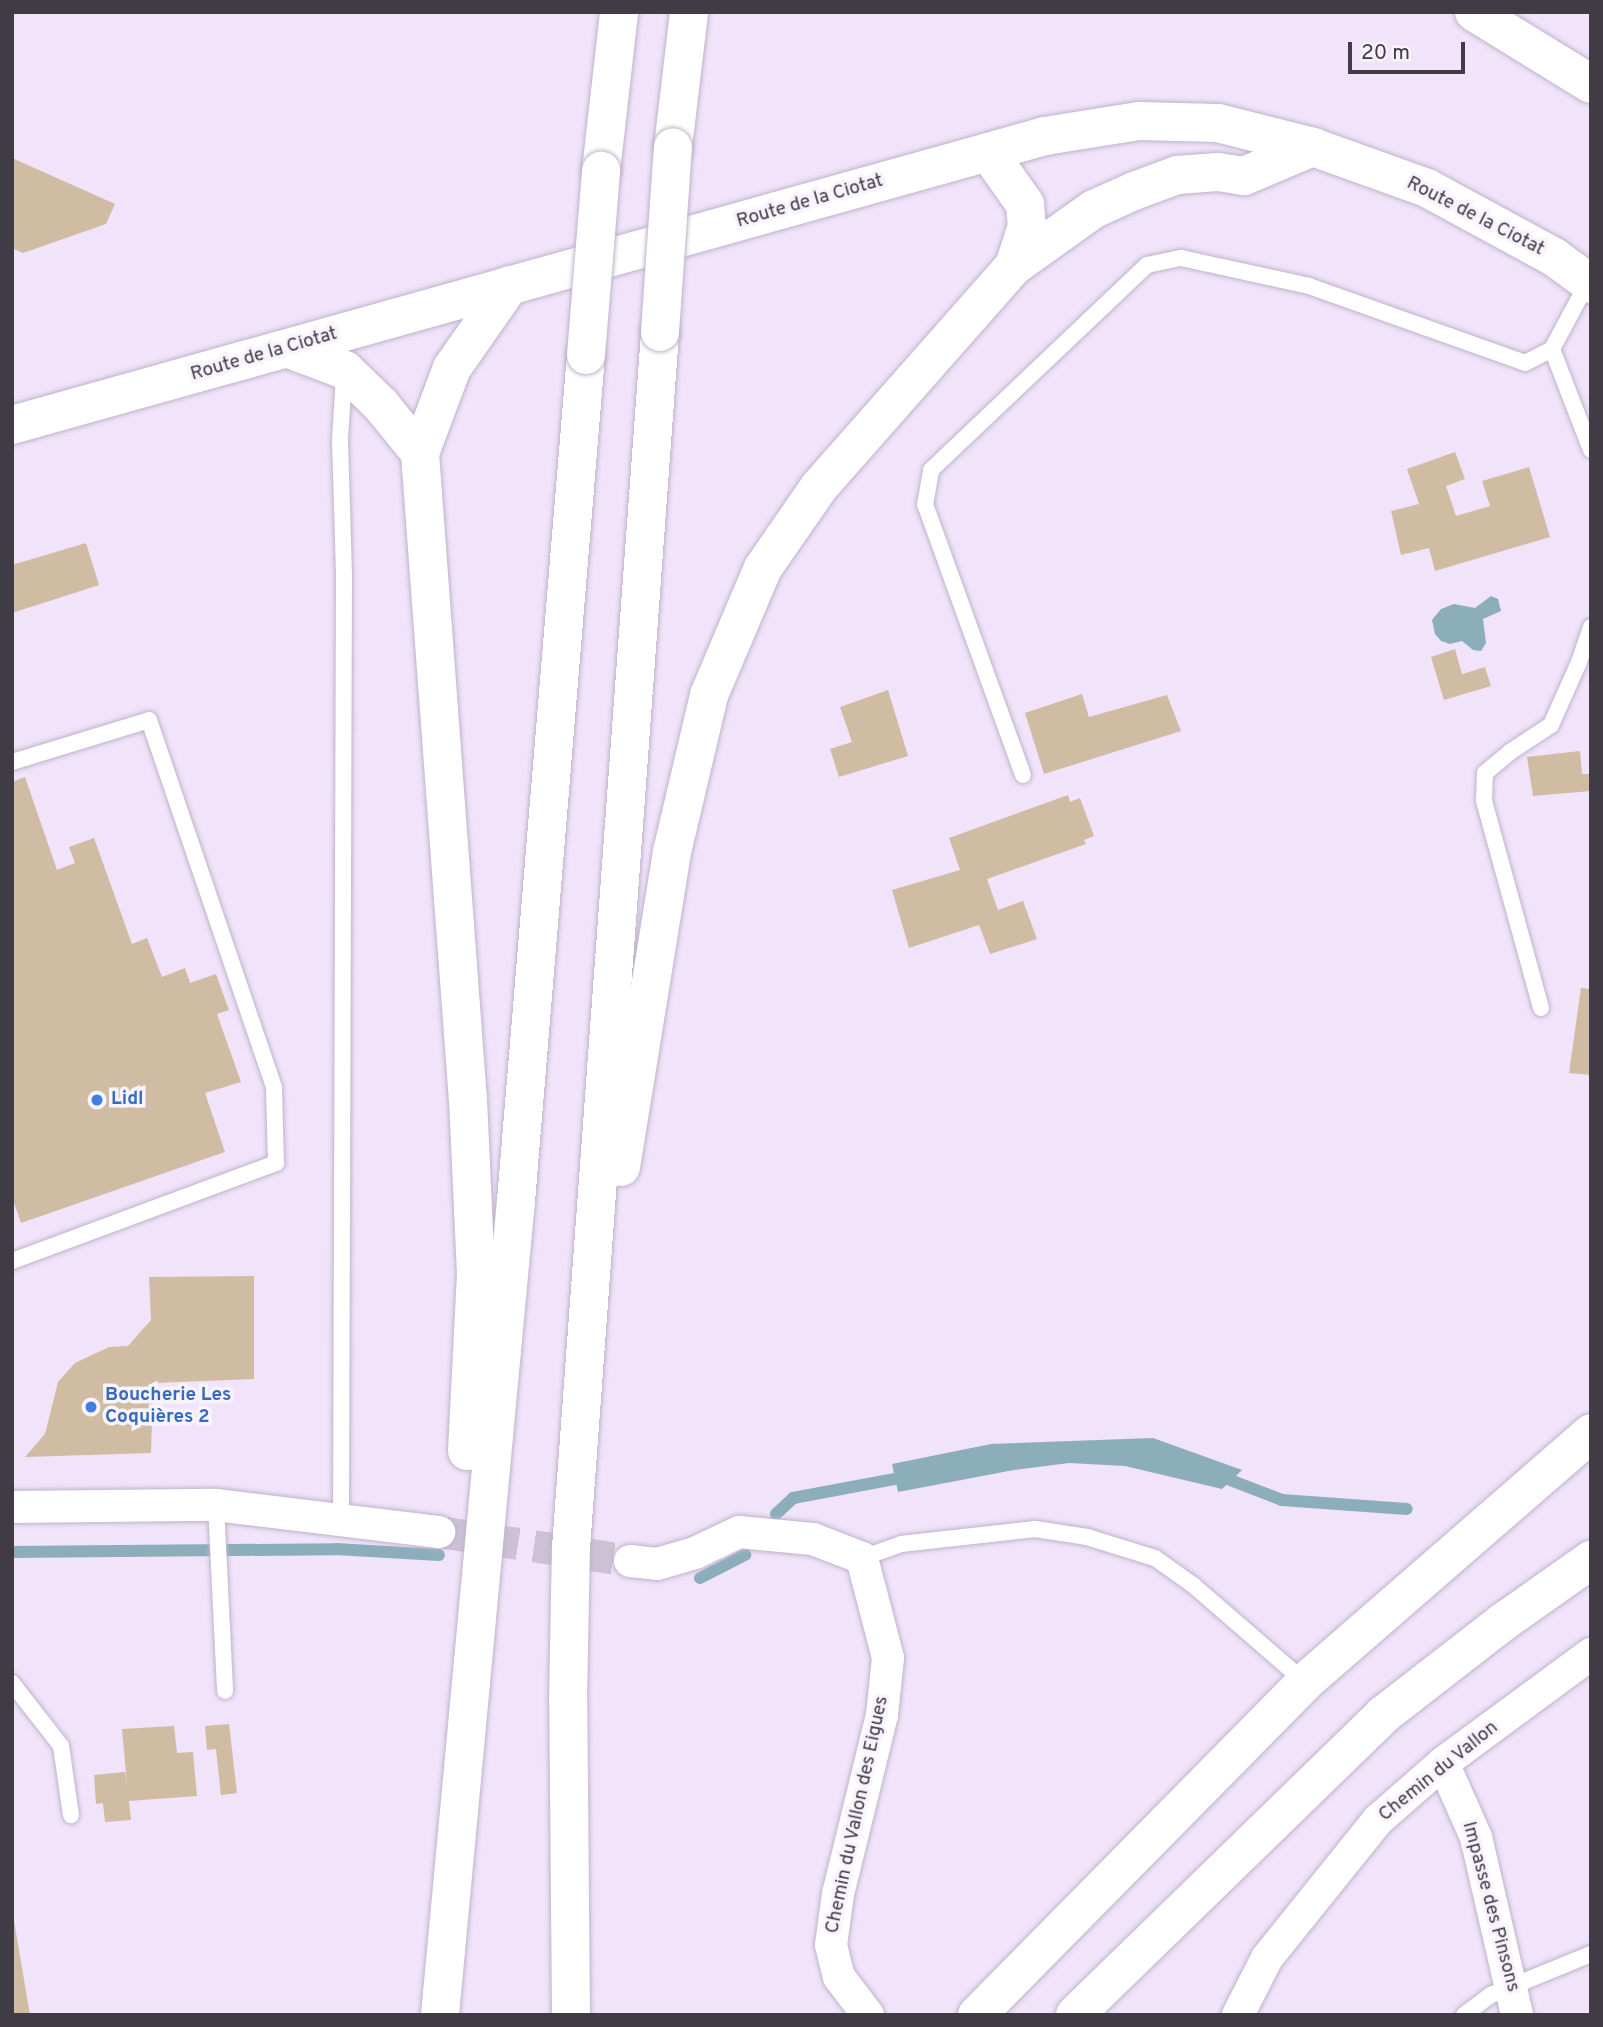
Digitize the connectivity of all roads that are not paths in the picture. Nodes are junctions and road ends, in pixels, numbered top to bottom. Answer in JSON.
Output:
{"nodes":[{"id":1,"x":619,"y":12,"type":"edge"},
{"id":2,"x":689,"y":12,"type":"edge"},
{"id":3,"x":1474,"y":12,"type":"edge"},
{"id":4,"x":1591,"y":84,"type":"edge"},
{"id":5,"x":1313,"y":147,"type":"junction"},
{"id":6,"x":988,"y":152,"type":"junction"},
{"id":7,"x":1014,"y":266,"type":"junction"},
{"id":8,"x":1589,"y":283,"type":"edge"},
{"id":9,"x":510,"y":285,"type":"junction"},
{"id":10,"x":289,"y":349,"type":"junction"},
{"id":11,"x":1552,"y":349,"type":"junction"},
{"id":12,"x":345,"y":370,"type":"junction"},
{"id":13,"x":12,"y":425,"type":"edge"},
{"id":14,"x":1591,"y":450,"type":"edge"},
{"id":15,"x":420,"y":453,"type":"junction"},
{"id":16,"x":1591,"y":627,"type":"edge"},
{"id":17,"x":12,"y":762,"type":"edge"},
{"id":18,"x":1023,"y":775,"type":"dead end"},
{"id":19,"x":1541,"y":1008,"type":"dead end"},
{"id":20,"x":12,"y":1261,"type":"edge"},
{"id":21,"x":585,"y":1373,"type":"junction"},
{"id":22,"x":1591,"y":1433,"type":"edge"},
{"id":23,"x":12,"y":1507,"type":"edge"},
{"id":24,"x":216,"y":1520,"type":"junction"},
{"id":25,"x":341,"y":1520,"type":"junction"},
{"id":26,"x":439,"y":1532,"type":"tunnel mouth"},
{"id":27,"x":862,"y":1558,"type":"junction"},
{"id":28,"x":1591,"y":1560,"type":"edge"},
{"id":29,"x":629,"y":1561,"type":"tunnel mouth"},
{"id":30,"x":1591,"y":1654,"type":"edge"},
{"id":31,"x":1305,"y":1682,"type":"junction"},
{"id":32,"x":12,"y":1683,"type":"edge"},
{"id":33,"x":225,"y":1691,"type":"dead end"},
{"id":34,"x":1443,"y":1763,"type":"junction"},
{"id":35,"x":71,"y":1815,"type":"dead end"},
{"id":36,"x":448,"y":1915,"type":"junction"},
{"id":37,"x":1591,"y":1954,"type":"edge"},
{"id":38,"x":1515,"y":2001,"type":"edge"},
{"id":39,"x":440,"y":2015,"type":"edge"},
{"id":40,"x":571,"y":2015,"type":"edge"},
{"id":41,"x":867,"y":2015,"type":"edge"},
{"id":42,"x":977,"y":2015,"type":"edge"},
{"id":43,"x":1074,"y":2015,"type":"edge"},
{"id":44,"x":1238,"y":2015,"type":"edge"},
{"id":45,"x":1464,"y":2015,"type":"edge"}],
"edges":[{"from":1,"to":36,"type":"main road","bridge":true},
{"from":2,"to":21,"type":"main road","bridge":true},
{"from":3,"to":4,"type":"main road"},
{"from":5,"to":6,"type":"main road","name":"Route de la Ciotat"},
{"from":5,"to":7,"type":"main road"},
{"from":5,"to":8,"type":"main road","name":"Route de la Ciotat"},
{"from":6,"to":7,"type":"main road"},
{"from":6,"to":9,"type":"main road","name":"Route de la Ciotat"},
{"from":7,"to":21,"type":"main road"},
{"from":8,"to":11,"type":"lane"},
{"from":9,"to":10,"type":"main road","name":"Route de la Ciotat"},
{"from":9,"to":15,"type":"main road"},
{"from":10,"to":12,"type":"main road"},
{"from":10,"to":13,"type":"main road","name":"Route de la Ciotat"},
{"from":11,"to":14,"type":"lane"},
{"from":11,"to":18,"type":"lane"},
{"from":12,"to":15,"type":"main road"},
{"from":12,"to":25,"type":"lane"},
{"from":15,"to":36,"type":"main road"},
{"from":16,"to":19,"type":"lane"},
{"from":17,"to":20,"type":"lane"},
{"from":21,"to":40,"type":"main road"},
{"from":22,"to":31,"type":"main road"},
{"from":23,"to":24,"type":"street"},
{"from":24,"to":25,"type":"street"},
{"from":24,"to":33,"type":"lane"},
{"from":25,"to":26,"type":"street"},
{"from":27,"to":29,"type":"street"},
{"from":27,"to":31,"type":"lane"},
{"from":27,"to":41,"type":"street","name":"Chemin du Vallon des Eigues"},
{"from":28,"to":43,"type":"main road"},
{"from":30,"to":34,"type":"street","name":"Chemin du Vallon"},
{"from":31,"to":42,"type":"main road"},
{"from":32,"to":35,"type":"lane"},
{"from":34,"to":38,"type":"street","name":"Impasse des Pinsons"},
{"from":34,"to":44,"type":"street","name":"Chemin du Vallon"},
{"from":36,"to":39,"type":"main road"},
{"from":37,"to":38,"type":"lane"},
{"from":38,"to":45,"type":"lane"}]}
